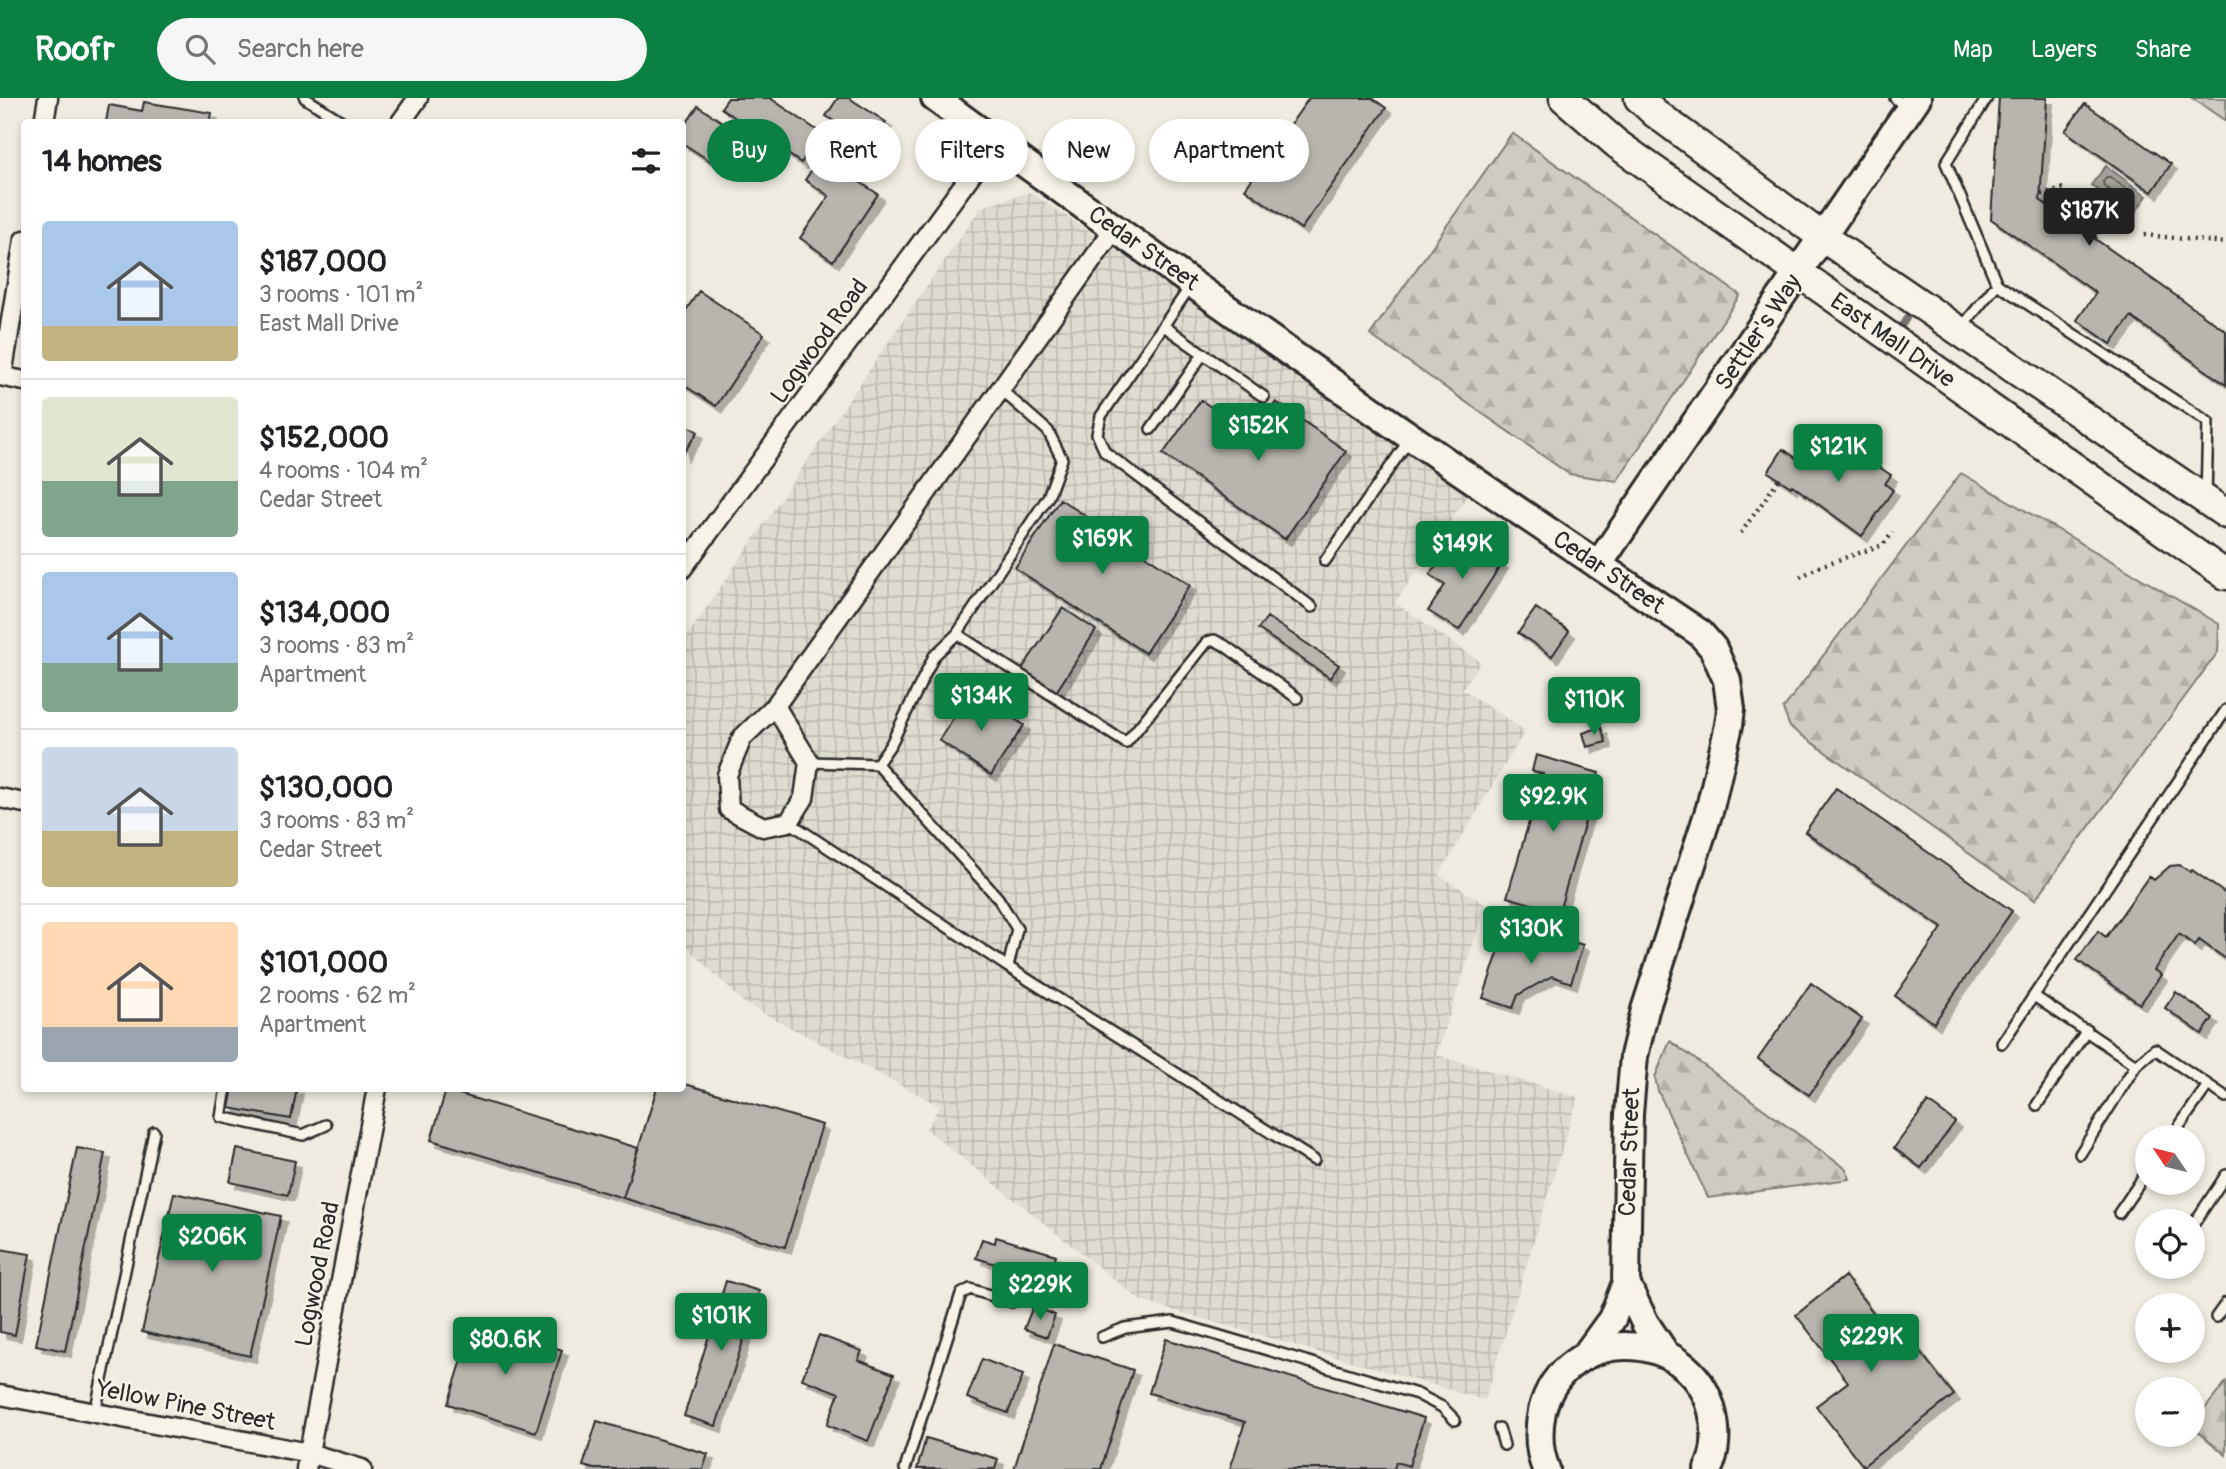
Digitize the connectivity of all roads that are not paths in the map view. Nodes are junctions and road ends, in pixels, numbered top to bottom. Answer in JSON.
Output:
{"nodes":[{"id":1,"x":48,"y":98,"type":"edge"},
{"id":2,"x":305,"y":98,"type":"edge"},
{"id":3,"x":418,"y":98,"type":"edge"},
{"id":4,"x":935,"y":98,"type":"edge"},
{"id":5,"x":1564,"y":98,"type":"edge"},
{"id":6,"x":1639,"y":98,"type":"edge"},
{"id":7,"x":1987,"y":98,"type":"edge"},
{"id":8,"x":1907,"y":102,"type":"edge"},
{"id":9,"x":44,"y":119,"type":"edge"},
{"id":10,"x":338,"y":119,"type":"edge"},
{"id":11,"x":403,"y":119,"type":"edge"},
{"id":12,"x":964,"y":119,"type":"edge"},
{"id":13,"x":1028,"y":166,"type":"edge"},
{"id":14,"x":966,"y":182,"type":"edge"},
{"id":15,"x":1115,"y":228,"type":"junction"},
{"id":16,"x":1821,"y":236,"type":"junction"},
{"id":17,"x":21,"y":258,"type":"edge"},
{"id":18,"x":1798,"y":273,"type":"junction"},
{"id":19,"x":1193,"y":283,"type":"junction"},
{"id":20,"x":1997,"y":284,"type":"junction"},
{"id":21,"x":1164,"y":326,"type":"junction"},
{"id":22,"x":1958,"y":331,"type":"junction"},
{"id":23,"x":1203,"y":354,"type":"junction"},
{"id":24,"x":1,"y":376,"type":"edge"},
{"id":25,"x":21,"y":380,"type":"edge"},
{"id":26,"x":1000,"y":389,"type":"junction"},
{"id":27,"x":1264,"y":397,"type":"dead end"},
{"id":28,"x":1151,"y":429,"type":"dead end"},
{"id":29,"x":1412,"y":436,"type":"junction"},
{"id":30,"x":2216,"y":507,"type":"edge"},
{"id":31,"x":1325,"y":561,"type":"dead end"},
{"id":32,"x":686,"y":564,"type":"edge"},
{"id":33,"x":1598,"y":565,"type":"junction"},
{"id":34,"x":2226,"y":575,"type":"edge"},
{"id":35,"x":1312,"y":607,"type":"dead end"},
{"id":36,"x":957,"y":634,"type":"junction"},
{"id":37,"x":1297,"y":698,"type":"dead end"},
{"id":38,"x":775,"y":706,"type":"junction"},
{"id":39,"x":2226,"y":710,"type":"edge"},
{"id":40,"x":809,"y":762,"type":"junction"},
{"id":41,"x":877,"y":764,"type":"junction"},
{"id":42,"x":0,"y":798,"type":"edge"},
{"id":43,"x":21,"y":802,"type":"edge"},
{"id":44,"x":789,"y":822,"type":"junction"},
{"id":45,"x":1008,"y":967,"type":"junction"},
{"id":46,"x":2034,"y":996,"type":"junction"},
{"id":47,"x":2087,"y":1030,"type":"junction"},
{"id":48,"x":2002,"y":1043,"type":"dead end"},
{"id":49,"x":2136,"y":1065,"type":"junction"},
{"id":50,"x":2208,"y":1085,"type":"junction"},
{"id":51,"x":225,"y":1092,"type":"edge"},
{"id":52,"x":376,"y":1092,"type":"edge"},
{"id":53,"x":2226,"y":1097,"type":"edge"},
{"id":54,"x":2037,"y":1105,"type":"dead end"},
{"id":55,"x":326,"y":1125,"type":"dead end"},
{"id":56,"x":2180,"y":1125,"type":"edge"},
{"id":57,"x":155,"y":1132,"type":"dead end"},
{"id":58,"x":2080,"y":1154,"type":"dead end"},
{"id":59,"x":1314,"y":1160,"type":"dead end"},
{"id":60,"x":2226,"y":1175,"type":"edge"},
{"id":61,"x":2135,"y":1190,"type":"edge"},
{"id":62,"x":2204,"y":1209,"type":"edge"},
{"id":63,"x":2119,"y":1213,"type":"dead end"},
{"id":64,"x":1626,"y":1283,"type":"junction"},
{"id":65,"x":1012,"y":1302,"type":"dead end"},
{"id":66,"x":2226,"y":1303,"type":"edge"},
{"id":67,"x":2216,"y":1317,"type":"dead end"},
{"id":68,"x":1102,"y":1337,"type":"dead end"},
{"id":69,"x":1665,"y":1353,"type":"junction"},
{"id":70,"x":1585,"y":1356,"type":"junction"},
{"id":71,"x":0,"y":1395,"type":"edge"},
{"id":72,"x":95,"y":1413,"type":"junction"},
{"id":73,"x":1455,"y":1420,"type":"dead end"},
{"id":74,"x":1716,"y":1427,"type":"junction"},
{"id":75,"x":1499,"y":1428,"type":"dead end"},
{"id":76,"x":1504,"y":1445,"type":"dead end"},
{"id":77,"x":307,"y":1461,"type":"edge"},
{"id":78,"x":362,"y":1469,"type":"edge"},
{"id":79,"x":905,"y":1469,"type":"edge"},
{"id":80,"x":1546,"y":1469,"type":"edge"},
{"id":81,"x":1708,"y":1469,"type":"edge"},
{"id":82,"x":1733,"y":1469,"type":"edge"}],
"edges":[{"from":1,"to":9,"type":"street"},
{"from":2,"to":10,"type":"lane"},
{"from":3,"to":11,"type":"street"},
{"from":4,"to":12,"type":"main road","name":"Cedar Street"},
{"from":5,"to":18,"type":"main road","name":"East Mall Drive"},
{"from":6,"to":16,"type":"main road","name":"East Mall Drive"},
{"from":7,"to":20,"type":"lane"},
{"from":8,"to":16,"type":"main road","name":"Settler's Way"},
{"from":13,"to":15,"type":"main road","name":"Cedar Street"},
{"from":14,"to":32,"type":"street","name":"Logwood Road"},
{"from":15,"to":19,"type":"main road","name":"Cedar Street"},
{"from":15,"to":26,"type":"street"},
{"from":16,"to":18,"type":"main road","name":"Settler's Way"},
{"from":16,"to":22,"type":"main road","name":"East Mall Drive"},
{"from":17,"to":24,"type":"street"},
{"from":18,"to":33,"type":"main road","name":"Settler's Way"},
{"from":18,"to":34,"type":"main road","name":"East Mall Drive"},
{"from":19,"to":21,"type":"lane"},
{"from":19,"to":29,"type":"main road","name":"Cedar Street"},
{"from":20,"to":22,"type":"lane"},
{"from":20,"to":30,"type":"lane"},
{"from":21,"to":23,"type":"lane"},
{"from":21,"to":35,"type":"lane"},
{"from":22,"to":30,"type":"main road","name":"East Mall Drive"},
{"from":23,"to":27,"type":"lane"},
{"from":23,"to":28,"type":"lane"},
{"from":24,"to":25,"type":"street"},
{"from":26,"to":36,"type":"lane"},
{"from":26,"to":38,"type":"street"},
{"from":29,"to":31,"type":"lane"},
{"from":29,"to":33,"type":"main road","name":"Cedar Street"},
{"from":33,"to":64,"type":"main road","name":"Cedar Street"},
{"from":36,"to":37,"type":"lane"},
{"from":36,"to":41,"type":"lane"},
{"from":38,"to":40,"type":"street"},
{"from":38,"to":44,"type":"street"},
{"from":39,"to":46,"type":"lane"},
{"from":40,"to":41,"type":"lane"},
{"from":40,"to":44,"type":"street"},
{"from":41,"to":45,"type":"lane"},
{"from":42,"to":43,"type":"street"},
{"from":44,"to":45,"type":"lane"},
{"from":45,"to":59,"type":"lane"},
{"from":46,"to":47,"type":"lane"},
{"from":46,"to":48,"type":"lane"},
{"from":47,"to":49,"type":"lane"},
{"from":47,"to":54,"type":"lane"},
{"from":49,"to":50,"type":"lane"},
{"from":49,"to":58,"type":"lane"},
{"from":50,"to":53,"type":"lane"},
{"from":50,"to":56,"type":"lane"},
{"from":51,"to":55,"type":"lane"},
{"from":52,"to":77,"type":"street","name":"Logwood Road"},
{"from":57,"to":72,"type":"lane"},
{"from":60,"to":62,"type":"lane"},
{"from":61,"to":63,"type":"lane"},
{"from":64,"to":69,"type":"main road"},
{"from":64,"to":70,"type":"main road"},
{"from":65,"to":79,"type":"lane"},
{"from":66,"to":67,"type":"lane"},
{"from":68,"to":73,"type":"lane"},
{"from":69,"to":70,"type":"main road"},
{"from":69,"to":74,"type":"main road"},
{"from":70,"to":80,"type":"main road"},
{"from":71,"to":72,"type":"street","name":"Yellow Pine Street"},
{"from":72,"to":77,"type":"street","name":"Yellow Pine Street"},
{"from":74,"to":81,"type":"main road"},
{"from":74,"to":82,"type":"main road"},
{"from":75,"to":76,"type":"lane"},
{"from":77,"to":78,"type":"street","name":"Yellow Pine Street"}]}
